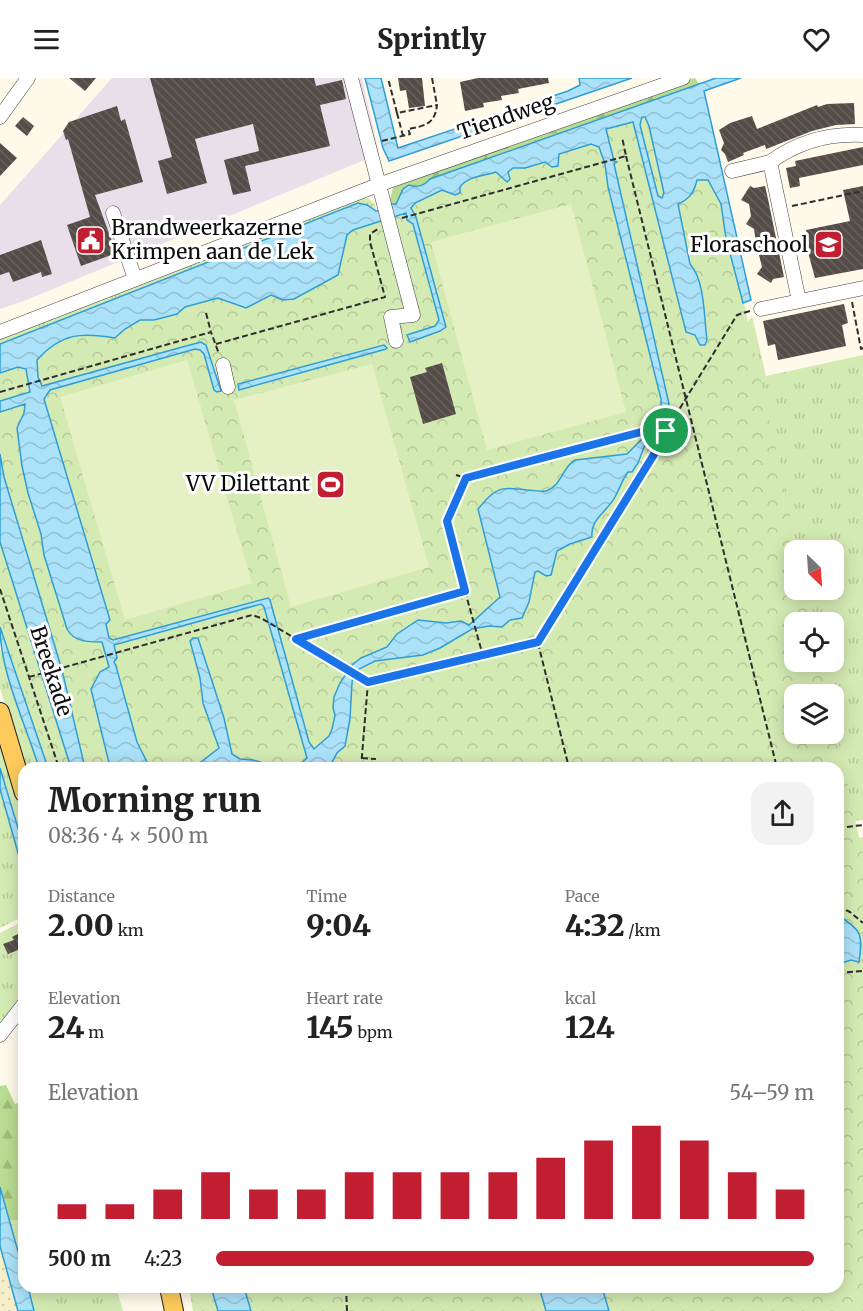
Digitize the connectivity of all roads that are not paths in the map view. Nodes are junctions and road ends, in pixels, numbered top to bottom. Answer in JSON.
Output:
{"nodes":[{"id":1,"x":28,"y":78,"type":"edge"},
{"id":2,"x":351,"y":78,"type":"edge"},
{"id":3,"x":683,"y":78,"type":"edge"},
{"id":4,"x":0,"y":117,"type":"edge"},
{"id":5,"x":863,"y":135,"type":"edge"},
{"id":6,"x":770,"y":162,"type":"junction"},
{"id":7,"x":732,"y":171,"type":"dead end"},
{"id":8,"x":378,"y":185,"type":"junction"},
{"id":9,"x":113,"y":213,"type":"dead end"},
{"id":10,"x":133,"y":274,"type":"junction"},
{"id":11,"x":856,"y":290,"type":"edge"},
{"id":12,"x":799,"y":301,"type":"junction"},
{"id":13,"x":761,"y":309,"type":"dead end"},
{"id":14,"x":0,"y":332,"type":"edge"},
{"id":15,"x":396,"y":341,"type":"dead end"},
{"id":16,"x":222,"y":365,"type":"road end"},
{"id":17,"x":228,"y":387,"type":"dead end"},
{"id":18,"x":0,"y":712,"type":"edge"},
{"id":19,"x":18,"y":773,"type":"edge"},
{"id":20,"x":18,"y":1012,"type":"edge"},
{"id":21,"x":0,"y":1035,"type":"edge"},
{"id":22,"x":170,"y":1293,"type":"edge"},
{"id":23,"x":174,"y":1311,"type":"edge"}],
"edges":[{"from":1,"to":4,"type":"street"},
{"from":2,"to":8,"type":"street"},
{"from":3,"to":8,"type":"street","name":"Tiendweg"},
{"from":5,"to":6,"type":"street"},
{"from":6,"to":7,"type":"street"},
{"from":6,"to":12,"type":"street"},
{"from":8,"to":10,"type":"street","name":"Tiendweg"},
{"from":8,"to":15,"type":"street"},
{"from":9,"to":10,"type":"street"},
{"from":10,"to":14,"type":"street","name":"Tiendweg"},
{"from":11,"to":12,"type":"street"},
{"from":12,"to":13,"type":"street"},
{"from":16,"to":17,"type":"street"},
{"from":18,"to":19,"type":"main road"},
{"from":20,"to":21,"type":"street"},
{"from":22,"to":23,"type":"main road"}]}
